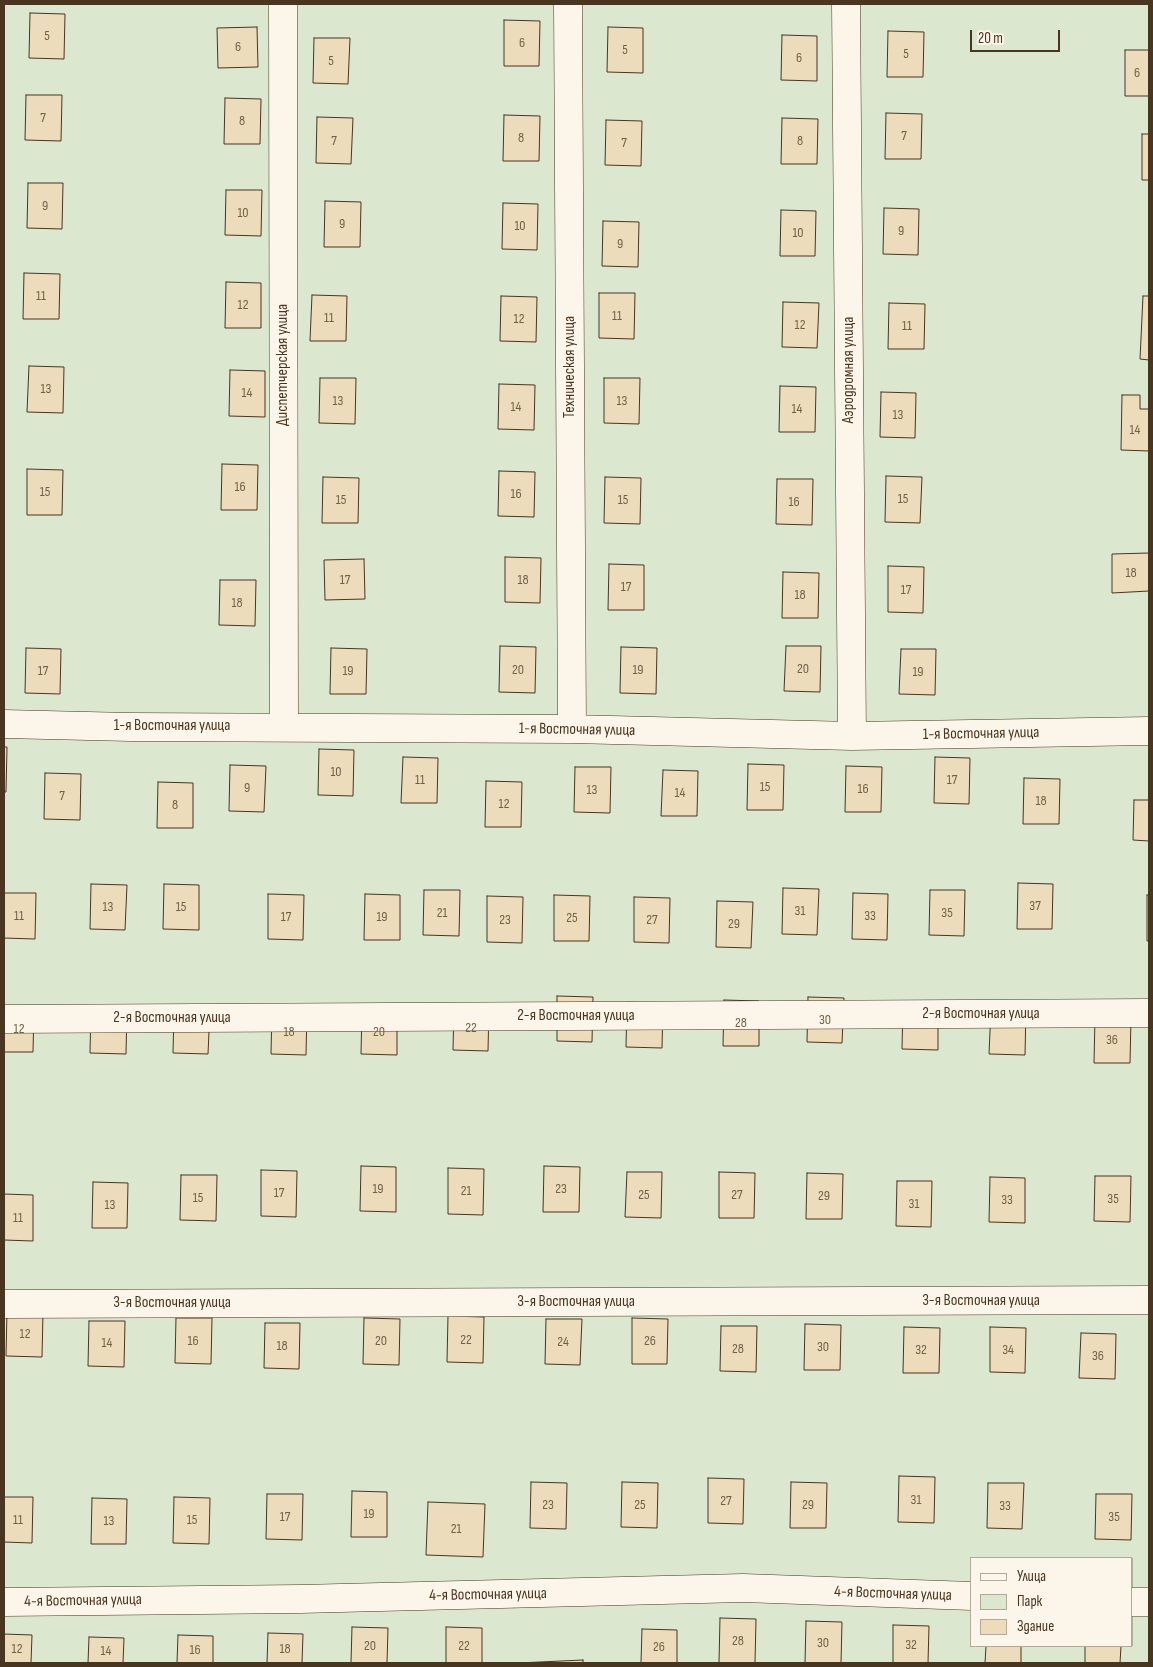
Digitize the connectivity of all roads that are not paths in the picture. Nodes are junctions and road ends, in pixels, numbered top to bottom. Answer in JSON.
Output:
{"nodes":[{"id":1,"x":283,"y":4,"type":"edge"},
{"id":2,"x":568,"y":4,"type":"edge"},
{"id":3,"x":846,"y":4,"type":"edge"},
{"id":4,"x":4,"y":724,"type":"edge"},
{"id":5,"x":284,"y":727,"type":"junction"},
{"id":6,"x":572,"y":729,"type":"junction"},
{"id":7,"x":1149,"y":731,"type":"edge"},
{"id":8,"x":852,"y":736,"type":"junction"},
{"id":9,"x":1149,"y":1013,"type":"edge"},
{"id":10,"x":4,"y":1019,"type":"edge"},
{"id":11,"x":1149,"y":1300,"type":"edge"},
{"id":12,"x":4,"y":1304,"type":"edge"},
{"id":13,"x":970,"y":1596,"type":"edge"},
{"id":14,"x":4,"y":1602,"type":"edge"},
{"id":15,"x":1133,"y":1602,"type":"edge"},
{"id":16,"x":1149,"y":1602,"type":"edge"}],
"edges":[{"from":1,"to":5,"type":"street","name":"Диспетчерская улица"},
{"from":2,"to":6,"type":"street","name":"Техническая улица"},
{"from":3,"to":8,"type":"street","name":"Аэродромная улица"},
{"from":4,"to":5,"type":"street","name":"1-я Восточная улица"},
{"from":5,"to":6,"type":"street","name":"1-я Восточная улица"},
{"from":6,"to":8,"type":"street","name":"1-я Восточная улица"},
{"from":7,"to":8,"type":"street","name":"1-я Восточная улица"},
{"from":9,"to":10,"type":"street","name":"2-я Восточная улица"},
{"from":11,"to":12,"type":"street","name":"3-я Восточная улица"},
{"from":13,"to":14,"type":"street","name":"4-я Восточная улица"},
{"from":15,"to":16,"type":"street"}]}
